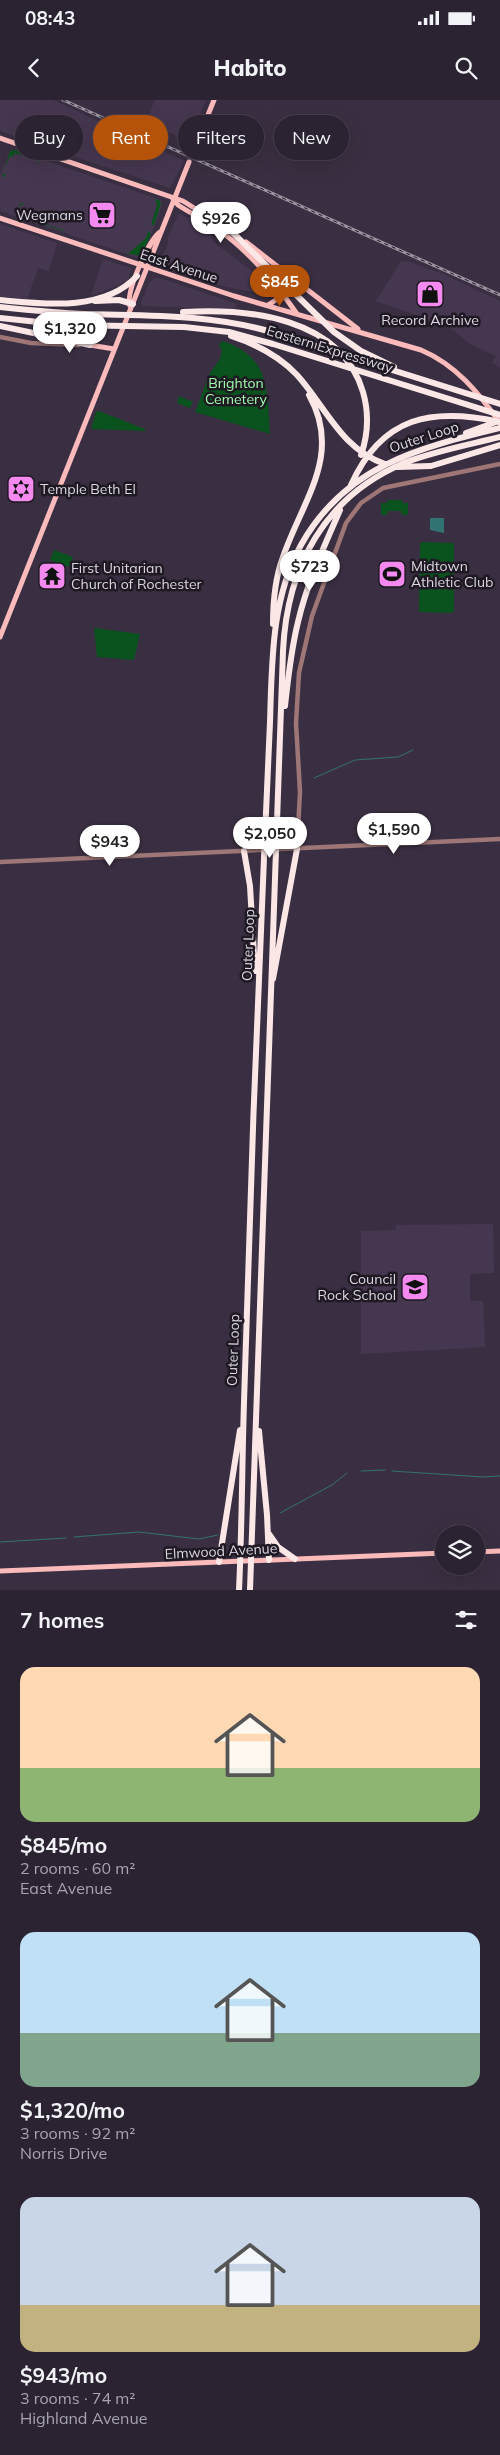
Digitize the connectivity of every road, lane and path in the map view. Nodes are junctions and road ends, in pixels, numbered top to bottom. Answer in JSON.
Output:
{"nodes":[{"id":1,"x":214,"y":100,"type":"edge"},
{"id":2,"x":208,"y":115,"type":"edge"},
{"id":3,"x":0,"y":138,"type":"edge"},
{"id":4,"x":189,"y":162,"type":"tunnel mouth"},
{"id":5,"x":173,"y":199,"type":"junction"},
{"id":6,"x":0,"y":218,"type":"edge"},
{"id":7,"x":229,"y":229,"type":"junction"},
{"id":8,"x":160,"y":232,"type":"junction"},
{"id":9,"x":141,"y":266,"type":"junction"},
{"id":10,"x":148,"y":268,"type":"junction"},
{"id":11,"x":137,"y":276,"type":"junction"},
{"id":12,"x":279,"y":288,"type":"junction"},
{"id":13,"x":0,"y":300,"type":"edge"},
{"id":14,"x":70,"y":302,"type":"junction"},
{"id":15,"x":131,"y":305,"type":"junction"},
{"id":16,"x":265,"y":305,"type":"junction"},
{"id":17,"x":0,"y":307,"type":"edge"},
{"id":18,"x":147,"y":314,"type":"junction"},
{"id":19,"x":297,"y":314,"type":"junction"},
{"id":20,"x":0,"y":318,"type":"edge"},
{"id":21,"x":0,"y":326,"type":"edge"},
{"id":22,"x":191,"y":327,"type":"junction"},
{"id":23,"x":367,"y":334,"type":"junction"},
{"id":24,"x":0,"y":337,"type":"edge"},
{"id":25,"x":90,"y":345,"type":"junction"},
{"id":26,"x":114,"y":348,"type":"junction"},
{"id":27,"x":298,"y":377,"type":"junction"},
{"id":28,"x":428,"y":381,"type":"junction"},
{"id":29,"x":500,"y":404,"type":"edge"},
{"id":30,"x":497,"y":415,"type":"edge"},
{"id":31,"x":500,"y":422,"type":"edge"},
{"id":32,"x":500,"y":428,"type":"edge"},
{"id":33,"x":500,"y":437,"type":"edge"},
{"id":34,"x":500,"y":445,"type":"edge"},
{"id":35,"x":426,"y":447,"type":"junction"},
{"id":36,"x":500,"y":464,"type":"edge"},
{"id":37,"x":351,"y":483,"type":"junction"},
{"id":38,"x":0,"y":637,"type":"edge"},
{"id":39,"x":272,"y":674,"type":"junction"},
{"id":40,"x":280,"y":750,"type":"junction"},
{"id":41,"x":500,"y":839,"type":"edge"},
{"id":42,"x":297,"y":849,"type":"junction"},
{"id":43,"x":244,"y":851,"type":"junction"},
{"id":44,"x":0,"y":862,"type":"edge"},
{"id":45,"x":258,"y":1002,"type":"junction"},
{"id":46,"x":269,"y":1003,"type":"junction"},
{"id":47,"x":257,"y":1404,"type":"junction"},
{"id":48,"x":244,"y":1406,"type":"junction"},
{"id":49,"x":268,"y":1533,"type":"junction"},
{"id":50,"x":500,"y":1551,"type":"edge"},
{"id":51,"x":485,"y":1552,"type":"edge"},
{"id":52,"x":435,"y":1553,"type":"edge"},
{"id":53,"x":295,"y":1559,"type":"junction"},
{"id":54,"x":265,"y":1560,"type":"junction"},
{"id":55,"x":222,"y":1562,"type":"junction"},
{"id":56,"x":0,"y":1571,"type":"edge"},
{"id":57,"x":239,"y":1590,"type":"edge"},
{"id":58,"x":250,"y":1590,"type":"edge"}],
"edges":[{"from":1,"to":2,"type":"main road"},
{"from":3,"to":5,"type":"main road"},
{"from":4,"to":5,"type":"main road"},
{"from":5,"to":7,"type":"main road"},
{"from":5,"to":8,"type":"main road"},
{"from":5,"to":12,"type":"main road"},
{"from":6,"to":9,"type":"main road","name":"East Avenue"},
{"from":7,"to":23,"type":"main road"},
{"from":7,"to":28,"type":"highway"},
{"from":8,"to":9,"type":"main road"},
{"from":8,"to":10,"type":"main road"},
{"from":9,"to":10,"type":"main road","name":"East Avenue"},
{"from":9,"to":11,"type":"main road"},
{"from":10,"to":15,"type":"main road"},
{"from":10,"to":16,"type":"main road","name":"East Avenue"},
{"from":11,"to":14,"type":"highway"},
{"from":11,"to":15,"type":"main road"},
{"from":12,"to":16,"type":"main road"},
{"from":12,"to":19,"type":"main road"},
{"from":13,"to":14,"type":"highway"},
{"from":14,"to":15,"type":"highway"},
{"from":15,"to":26,"type":"main road"},
{"from":16,"to":19,"type":"main road","name":"East Avenue"},
{"from":17,"to":18,"type":"highway","name":"Eastern Expressway"},
{"from":18,"to":28,"type":"highway","name":"Eastern Expressway"},
{"from":18,"to":37,"type":"highway"},
{"from":19,"to":23,"type":"main road","name":"East Avenue"},
{"from":20,"to":22,"type":"highway","name":"Eastern Expressway"},
{"from":21,"to":25,"type":"highway"},
{"from":22,"to":27,"type":"highway"},
{"from":22,"to":30,"type":"highway","name":"Eastern Expressway"},
{"from":23,"to":30,"type":"main road","name":"East Avenue"},
{"from":24,"to":25,"type":"street"},
{"from":25,"to":26,"type":"main road"},
{"from":26,"to":38,"type":"main road"},
{"from":27,"to":34,"type":"highway"},
{"from":27,"to":39,"type":"highway"},
{"from":28,"to":29,"type":"highway","name":"Eastern Expressway"},
{"from":30,"to":31,"type":"main road","name":"East Avenue"},
{"from":31,"to":35,"type":"highway"},
{"from":31,"to":37,"type":"highway"},
{"from":32,"to":35,"type":"highway","name":"Outer Loop"},
{"from":33,"to":40,"type":"highway","name":"Outer Loop"},
{"from":35,"to":39,"type":"highway","name":"Outer Loop"},
{"from":36,"to":42,"type":"street"},
{"from":37,"to":40,"type":"highway"},
{"from":39,"to":45,"type":"highway","name":"Outer Loop"},
{"from":40,"to":46,"type":"highway","name":"Outer Loop"},
{"from":41,"to":42,"type":"street"},
{"from":42,"to":43,"type":"street"},
{"from":42,"to":46,"type":"highway"},
{"from":43,"to":44,"type":"street"},
{"from":43,"to":45,"type":"highway"},
{"from":45,"to":48,"type":"highway","name":"Outer Loop"},
{"from":46,"to":47,"type":"highway","name":"Outer Loop"},
{"from":47,"to":49,"type":"highway"},
{"from":47,"to":58,"type":"highway","name":"Outer Loop"},
{"from":48,"to":55,"type":"highway"},
{"from":48,"to":57,"type":"highway","name":"Outer Loop"},
{"from":49,"to":53,"type":"highway"},
{"from":49,"to":54,"type":"highway"},
{"from":50,"to":51,"type":"main road"},
{"from":52,"to":53,"type":"main road","name":"Elmwood Avenue"},
{"from":53,"to":54,"type":"main road","name":"Elmwood Avenue"},
{"from":54,"to":55,"type":"main road","name":"Elmwood Avenue"},
{"from":55,"to":56,"type":"main road","name":"Elmwood Avenue"}]}
